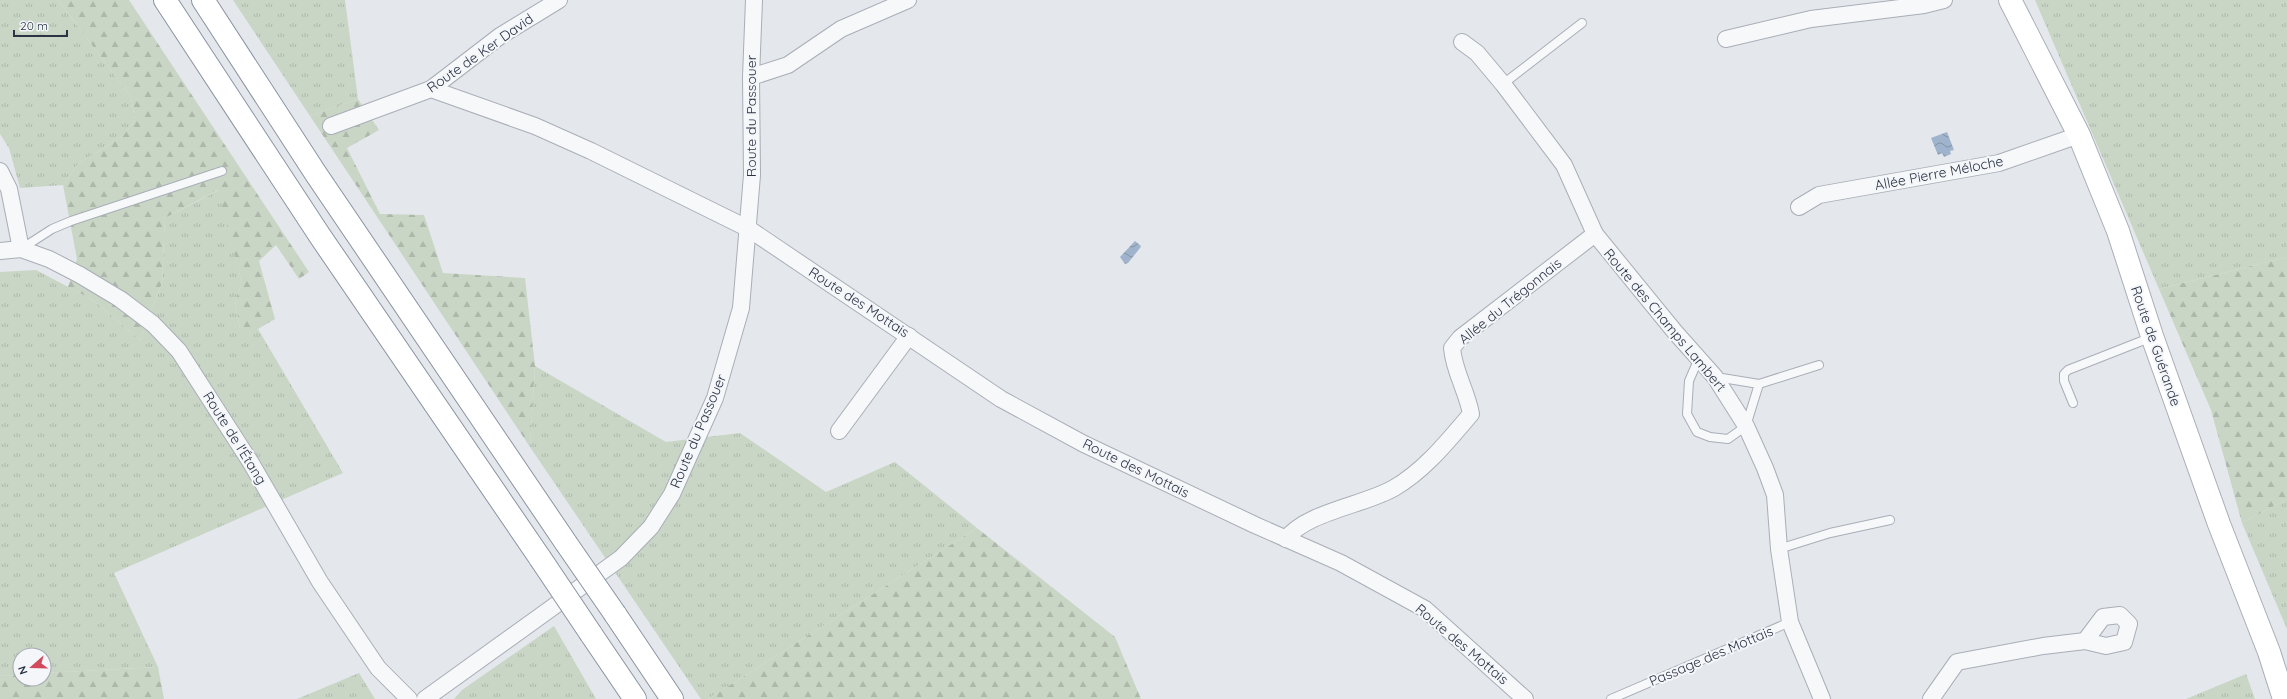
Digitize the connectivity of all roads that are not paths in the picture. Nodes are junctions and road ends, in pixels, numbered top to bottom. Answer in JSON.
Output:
{"nodes":[{"id":1,"x":165,"y":0,"type":"edge"},
{"id":2,"x":203,"y":0,"type":"edge"},
{"id":3,"x":560,"y":0,"type":"edge"},
{"id":4,"x":754,"y":0,"type":"edge"},
{"id":5,"x":908,"y":0,"type":"edge"},
{"id":6,"x":1944,"y":0,"type":"edge"},
{"id":7,"x":2010,"y":0,"type":"edge"},
{"id":8,"x":1582,"y":23,"type":"dead end"},
{"id":9,"x":1726,"y":39,"type":"dead end"},
{"id":10,"x":1462,"y":42,"type":"dead end"},
{"id":11,"x":751,"y":77,"type":"junction"},
{"id":12,"x":1503,"y":84,"type":"junction"},
{"id":13,"x":431,"y":89,"type":"junction"},
{"id":14,"x":331,"y":126,"type":"dead end"},
{"id":15,"x":2079,"y":135,"type":"junction"},
{"id":16,"x":0,"y":171,"type":"edge"},
{"id":17,"x":222,"y":171,"type":"dead end"},
{"id":18,"x":1798,"y":207,"type":"dead end"},
{"id":19,"x":749,"y":229,"type":"junction"},
{"id":20,"x":1595,"y":234,"type":"junction"},
{"id":21,"x":21,"y":249,"type":"junction"},
{"id":22,"x":0,"y":251,"type":"edge"},
{"id":23,"x":909,"y":336,"type":"junction"},
{"id":24,"x":2152,"y":336,"type":"junction"},
{"id":25,"x":1699,"y":358,"type":"junction"},
{"id":26,"x":1819,"y":365,"type":"dead end"},
{"id":27,"x":1715,"y":377,"type":"junction"},
{"id":28,"x":1759,"y":384,"type":"junction"},
{"id":29,"x":2073,"y":403,"type":"dead end"},
{"id":30,"x":1746,"y":426,"type":"junction"},
{"id":31,"x":839,"y":431,"type":"dead end"},
{"id":32,"x":1890,"y":520,"type":"dead end"},
{"id":33,"x":1286,"y":539,"type":"junction"},
{"id":34,"x":1779,"y":549,"type":"junction"},
{"id":35,"x":1790,"y":622,"type":"junction"},
{"id":36,"x":2085,"y":641,"type":"dead end"},
{"id":37,"x":409,"y":699,"type":"edge"},
{"id":38,"x":425,"y":699,"type":"edge"},
{"id":39,"x":635,"y":699,"type":"edge"},
{"id":40,"x":672,"y":699,"type":"edge"},
{"id":41,"x":1525,"y":699,"type":"edge"},
{"id":42,"x":1611,"y":699,"type":"edge"},
{"id":43,"x":1822,"y":699,"type":"edge"},
{"id":44,"x":1931,"y":699,"type":"edge"},
{"id":45,"x":2284,"y":699,"type":"edge"}],
"edges":[{"from":1,"to":39,"type":"main road","bridge":true},
{"from":2,"to":40,"type":"main road","bridge":true},
{"from":3,"to":13,"type":"street","name":"Route de Ker David"},
{"from":4,"to":11,"type":"street","name":"Route du Passouer"},
{"from":5,"to":11,"type":"street"},
{"from":6,"to":9,"type":"street"},
{"from":7,"to":15,"type":"main road","name":"Route de Guérande"},
{"from":8,"to":12,"type":"lane"},
{"from":10,"to":12,"type":"street","name":"Route des Champs Lambert"},
{"from":11,"to":19,"type":"street","name":"Route du Passouer"},
{"from":12,"to":20,"type":"street","name":"Route des Champs Lambert"},
{"from":13,"to":14,"type":"street","name":"Route de Ker David"},
{"from":13,"to":19,"type":"street","name":"Route des Mottais"},
{"from":15,"to":18,"type":"street","name":"Allée Pierre Méloche"},
{"from":15,"to":24,"type":"main road","name":"Route de Guérande"},
{"from":16,"to":21,"type":"street"},
{"from":17,"to":21,"type":"lane"},
{"from":19,"to":23,"type":"street","name":"Route des Mottais"},
{"from":19,"to":38,"type":"street","name":"Route du Passouer"},
{"from":20,"to":25,"type":"street","name":"Route des Champs Lambert"},
{"from":20,"to":33,"type":"street","name":"Allée du Trégonnais"},
{"from":21,"to":22,"type":"street","name":"Route de l'Étang"},
{"from":21,"to":37,"type":"street","name":"Route de l'Étang"},
{"from":23,"to":31,"type":"street"},
{"from":23,"to":33,"type":"street","name":"Route des Mottais"},
{"from":24,"to":29,"type":"lane"},
{"from":24,"to":45,"type":"main road","name":"Route de Guérande"},
{"from":25,"to":27,"type":"street","name":"Route des Champs Lambert"},
{"from":25,"to":30,"type":"lane"},
{"from":26,"to":28,"type":"lane"},
{"from":27,"to":28,"type":"lane"},
{"from":27,"to":30,"type":"street","name":"Route des Champs Lambert"},
{"from":28,"to":30,"type":"lane"},
{"from":30,"to":34,"type":"street","name":"Route des Champs Lambert"},
{"from":32,"to":34,"type":"lane"},
{"from":33,"to":41,"type":"street","name":"Route des Mottais"},
{"from":34,"to":35,"type":"street","name":"Route des Champs Lambert"},
{"from":35,"to":42,"type":"lane","name":"Passage des Mottais"},
{"from":35,"to":43,"type":"street","name":"Route des Champs Lambert"},
{"from":36,"to":44,"type":"street"}]}
